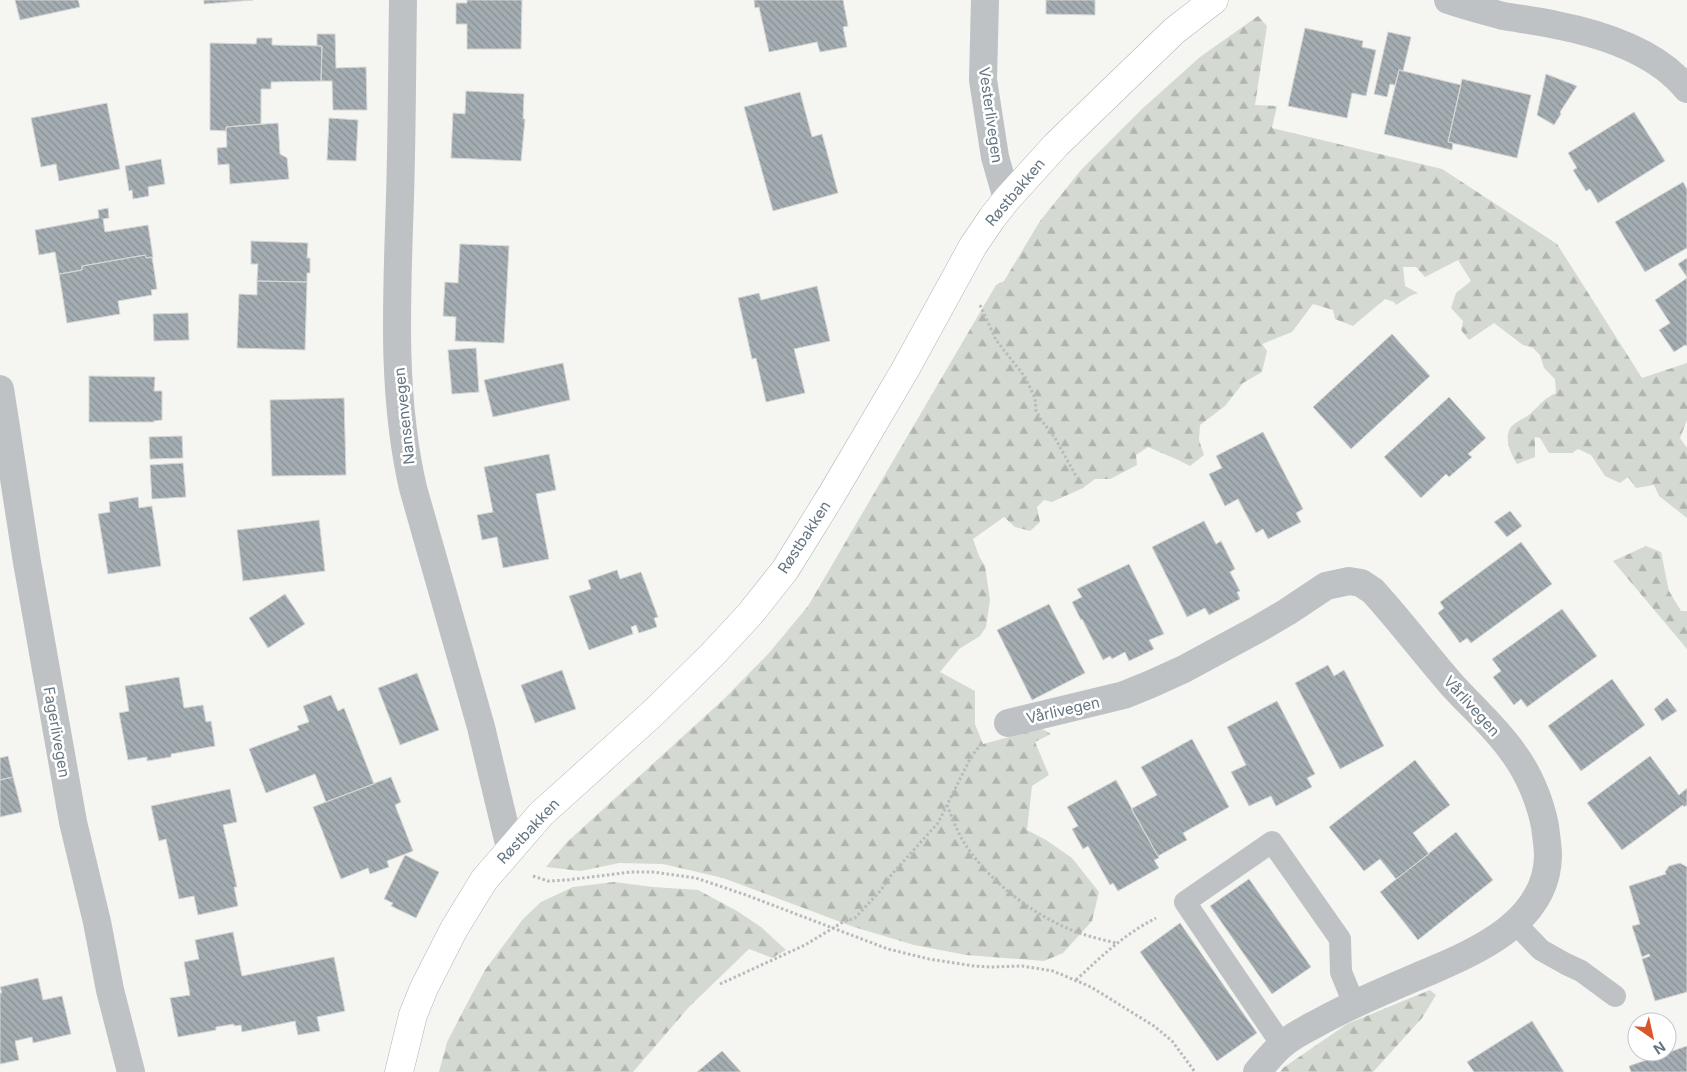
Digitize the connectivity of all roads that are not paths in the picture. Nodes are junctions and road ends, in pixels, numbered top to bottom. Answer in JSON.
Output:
{"nodes":[{"id":1,"x":403,"y":0,"type":"edge"},
{"id":2,"x":985,"y":0,"type":"edge"},
{"id":3,"x":1214,"y":0,"type":"edge"},
{"id":4,"x":1448,"y":0,"type":"edge"},
{"id":5,"x":1687,"y":89,"type":"edge"},
{"id":6,"x":1007,"y":198,"type":"junction"},
{"id":7,"x":0,"y":389,"type":"edge"},
{"id":8,"x":1008,"y":724,"type":"road end"},
{"id":9,"x":510,"y":848,"type":"junction"},
{"id":10,"x":1516,"y":924,"type":"junction"},
{"id":11,"x":1615,"y":996,"type":"dead end"},
{"id":12,"x":1354,"y":1004,"type":"junction"},
{"id":13,"x":1282,"y":1045,"type":"junction"},
{"id":14,"x":131,"y":1072,"type":"edge"},
{"id":15,"x":399,"y":1072,"type":"edge"},
{"id":16,"x":1257,"y":1072,"type":"edge"}],
"edges":[{"from":1,"to":9,"type":"street","name":"Nansenvegen"},
{"from":2,"to":6,"type":"street","name":"Vesterlivegen"},
{"from":3,"to":6,"type":"street","name":"Røstbakken"},
{"from":4,"to":5,"type":"street"},
{"from":6,"to":9,"type":"street","name":"Røstbakken"},
{"from":7,"to":14,"type":"street","name":"Fagerlivegen"},
{"from":8,"to":10,"type":"street","name":"Vårlivegen"},
{"from":9,"to":15,"type":"street","name":"Røstbakken"},
{"from":10,"to":11,"type":"lane"},
{"from":10,"to":12,"type":"street","name":"Vårlivegen"},
{"from":12,"to":13,"type":"street","name":"Vårlivegen"},
{"from":12,"to":13,"type":"lane"},
{"from":13,"to":16,"type":"street","name":"Vårlivegen"}]}
